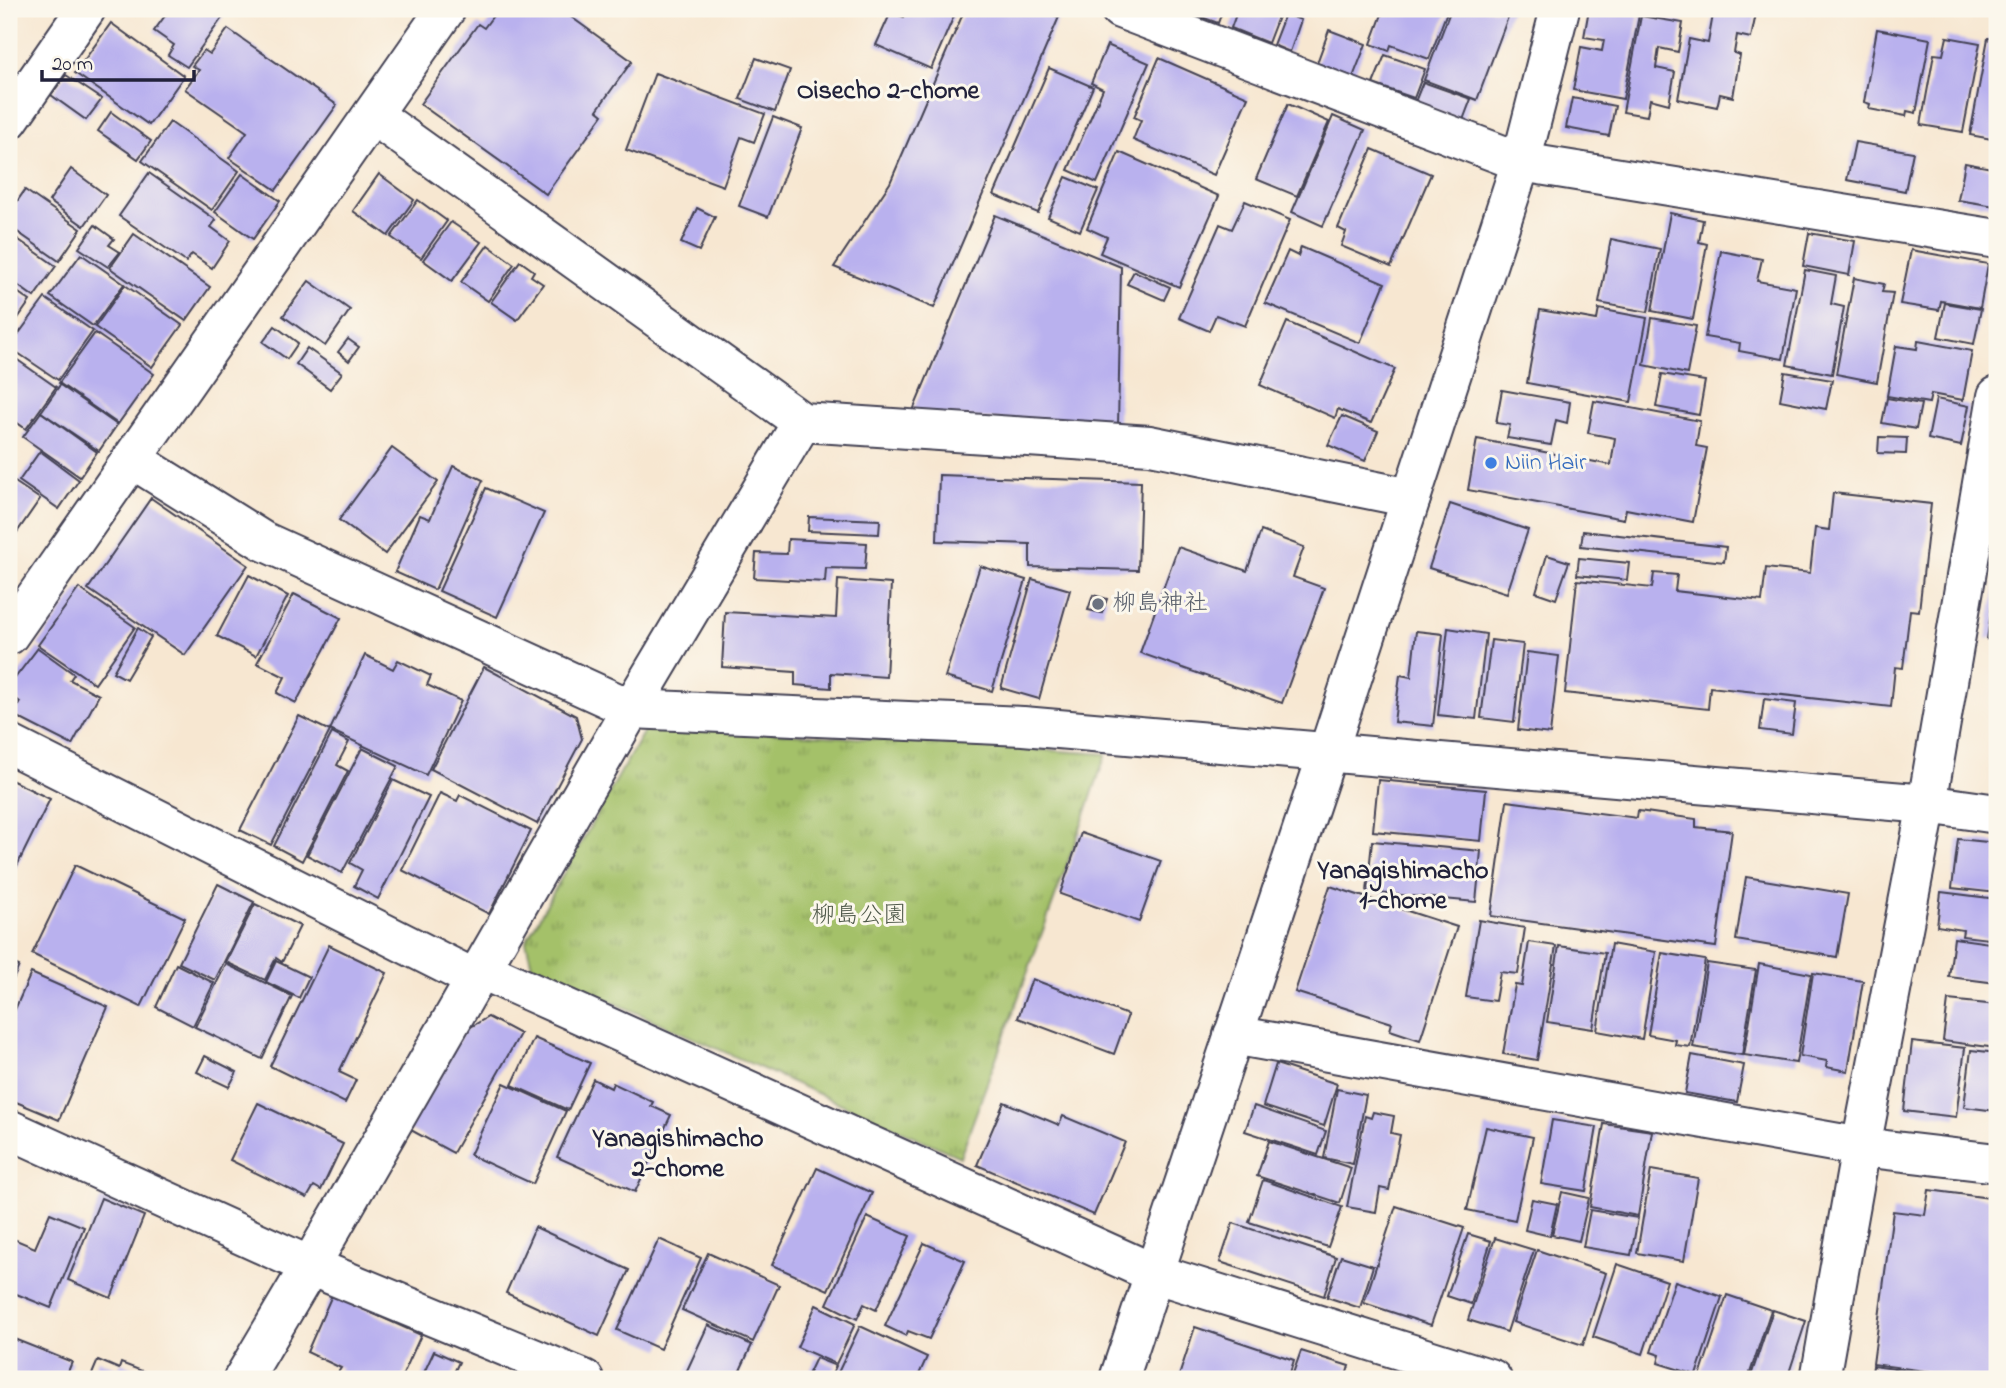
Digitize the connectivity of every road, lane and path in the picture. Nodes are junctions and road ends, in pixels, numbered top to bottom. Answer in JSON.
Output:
{"nodes":[{"id":1,"x":86,"y":9,"type":"edge"},
{"id":2,"x":446,"y":9,"type":"edge"},
{"id":3,"x":1120,"y":9,"type":"edge"},
{"id":4,"x":1560,"y":9,"type":"edge"},
{"id":5,"x":373,"y":114,"type":"junction"},
{"id":6,"x":9,"y":120,"type":"edge"},
{"id":7,"x":1521,"y":162,"type":"junction"},
{"id":8,"x":1997,"y":239,"type":"edge"},
{"id":9,"x":1997,"y":396,"type":"edge"},
{"id":10,"x":802,"y":422,"type":"junction"},
{"id":11,"x":132,"y":459,"type":"junction"},
{"id":12,"x":1411,"y":499,"type":"junction"},
{"id":13,"x":9,"y":635,"type":"edge"},
{"id":14,"x":631,"y":709,"type":"junction"},
{"id":15,"x":9,"y":744,"type":"edge"},
{"id":16,"x":1328,"y":752,"type":"junction"},
{"id":17,"x":1927,"y":804,"type":"junction"},
{"id":18,"x":1997,"y":814,"type":"edge"},
{"id":19,"x":478,"y":974,"type":"junction"},
{"id":20,"x":1233,"y":1035,"type":"junction"},
{"id":21,"x":9,"y":1129,"type":"edge"},
{"id":22,"x":1861,"y":1147,"type":"junction"},
{"id":23,"x":1997,"y":1163,"type":"edge"},
{"id":24,"x":310,"y":1266,"type":"junction"},
{"id":25,"x":1153,"y":1273,"type":"junction"},
{"id":26,"x":243,"y":1379,"type":"edge"},
{"id":27,"x":584,"y":1379,"type":"edge"},
{"id":28,"x":1119,"y":1379,"type":"edge"},
{"id":29,"x":1492,"y":1379,"type":"edge"},
{"id":30,"x":1820,"y":1379,"type":"edge"}],
"edges":[{"from":1,"to":6,"type":"street"},
{"from":2,"to":5,"type":"street"},
{"from":3,"to":7,"type":"street"},
{"from":4,"to":7,"type":"street"},
{"from":5,"to":10,"type":"street"},
{"from":5,"to":11,"type":"street"},
{"from":7,"to":8,"type":"street"},
{"from":7,"to":12,"type":"street"},
{"from":9,"to":17,"type":"street"},
{"from":10,"to":12,"type":"street"},
{"from":10,"to":14,"type":"street"},
{"from":11,"to":13,"type":"street"},
{"from":11,"to":14,"type":"street"},
{"from":12,"to":16,"type":"street"},
{"from":14,"to":16,"type":"street"},
{"from":14,"to":19,"type":"street"},
{"from":15,"to":19,"type":"street"},
{"from":16,"to":17,"type":"street"},
{"from":16,"to":20,"type":"street"},
{"from":17,"to":18,"type":"street"},
{"from":17,"to":22,"type":"street"},
{"from":19,"to":24,"type":"street"},
{"from":19,"to":25,"type":"street"},
{"from":20,"to":22,"type":"street"},
{"from":20,"to":25,"type":"street"},
{"from":21,"to":24,"type":"street"},
{"from":22,"to":23,"type":"street"},
{"from":22,"to":30,"type":"street"},
{"from":24,"to":26,"type":"street"},
{"from":24,"to":27,"type":"street"},
{"from":25,"to":28,"type":"street"},
{"from":25,"to":29,"type":"street"}]}
